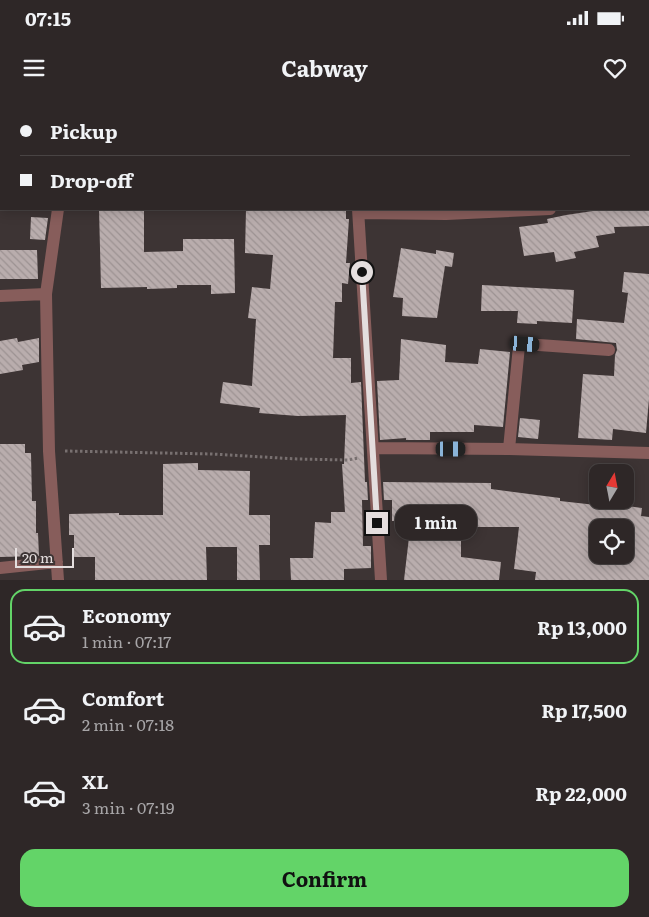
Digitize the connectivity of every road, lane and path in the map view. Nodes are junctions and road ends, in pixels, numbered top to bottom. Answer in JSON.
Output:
{"nodes":[{"id":1,"x":58,"y":210,"type":"edge"},
{"id":2,"x":529,"y":210,"type":"edge"},
{"id":3,"x":358,"y":211,"type":"edge"},
{"id":4,"x":46,"y":294,"type":"junction"},
{"id":5,"x":0,"y":296,"type":"edge"},
{"id":6,"x":609,"y":350,"type":"dead end"},
{"id":7,"x":373,"y":448,"type":"junction"},
{"id":8,"x":509,"y":449,"type":"junction"},
{"id":9,"x":49,"y":451,"type":"junction"},
{"id":10,"x":649,"y":453,"type":"edge"},
{"id":11,"x":58,"y":562,"type":"junction"},
{"id":12,"x":0,"y":568,"type":"edge"},
{"id":13,"x":58,"y":580,"type":"edge"},
{"id":14,"x":381,"y":580,"type":"edge"}],
"edges":[{"from":1,"to":4,"type":"street"},
{"from":2,"to":3,"type":"street"},
{"from":3,"to":7,"type":"street"},
{"from":4,"to":5,"type":"street"},
{"from":4,"to":9,"type":"street"},
{"from":6,"to":8,"type":"street"},
{"from":7,"to":8,"type":"street"},
{"from":7,"to":9,"type":"path"},
{"from":7,"to":14,"type":"street"},
{"from":8,"to":10,"type":"street"},
{"from":9,"to":11,"type":"street"},
{"from":11,"to":12,"type":"street"},
{"from":11,"to":13,"type":"street"}]}
